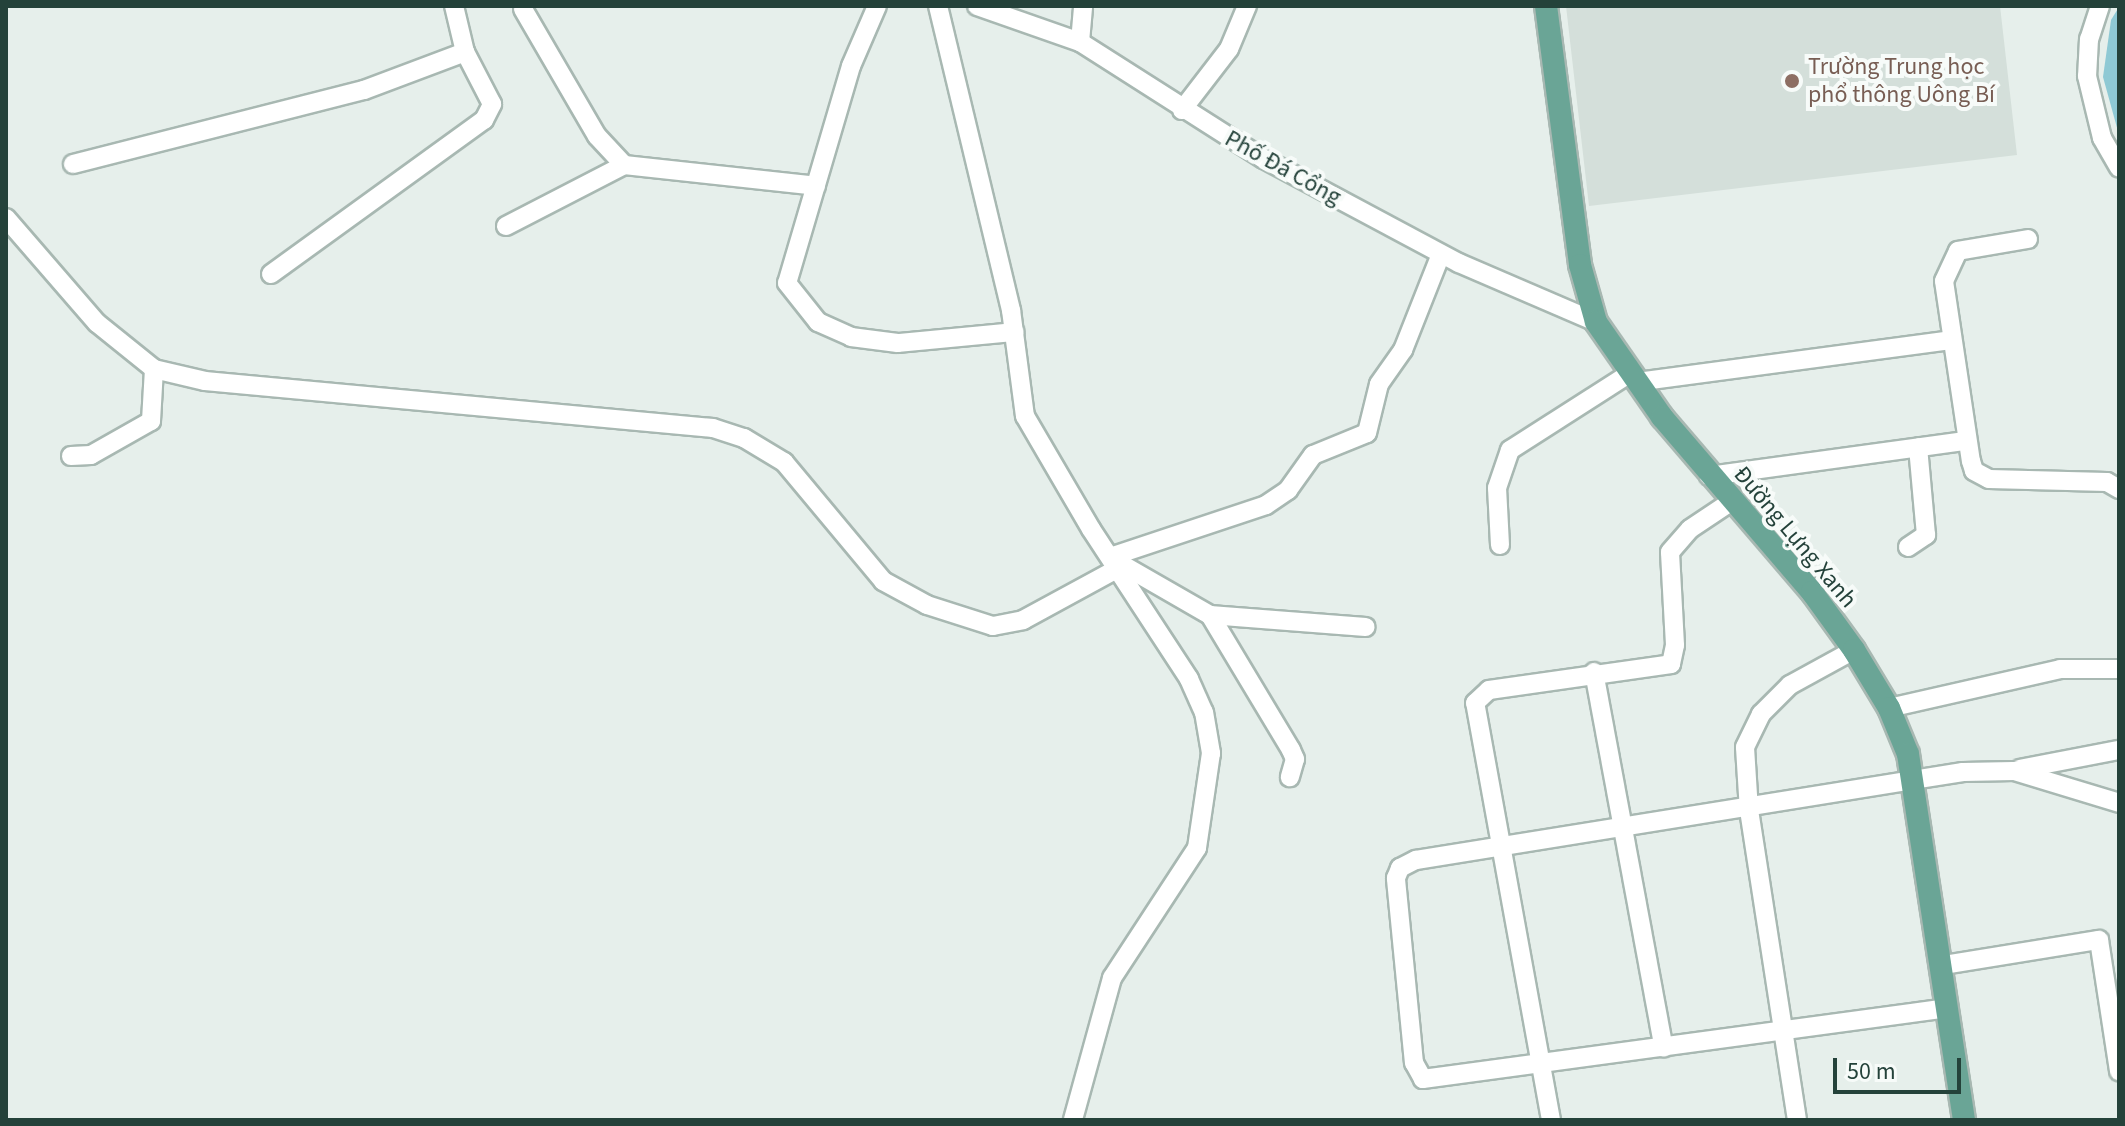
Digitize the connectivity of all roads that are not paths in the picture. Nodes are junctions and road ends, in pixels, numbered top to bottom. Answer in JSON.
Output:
{"nodes":[{"id":1,"x":454,"y":6,"type":"edge"},
{"id":2,"x":877,"y":6,"type":"edge"},
{"id":3,"x":938,"y":6,"type":"edge"},
{"id":4,"x":977,"y":6,"type":"edge"},
{"id":5,"x":1083,"y":6,"type":"edge"},
{"id":6,"x":1247,"y":6,"type":"edge"},
{"id":7,"x":1546,"y":6,"type":"edge"},
{"id":8,"x":2100,"y":6,"type":"edge"},
{"id":9,"x":523,"y":9,"type":"dead end"},
{"id":10,"x":1080,"y":42,"type":"junction"},
{"id":11,"x":465,"y":52,"type":"junction"},
{"id":12,"x":1182,"y":110,"type":"junction"},
{"id":13,"x":73,"y":164,"type":"dead end"},
{"id":14,"x":624,"y":165,"type":"junction"},
{"id":15,"x":2119,"y":167,"type":"edge"},
{"id":16,"x":816,"y":186,"type":"junction"},
{"id":17,"x":6,"y":218,"type":"edge"},
{"id":18,"x":506,"y":226,"type":"dead end"},
{"id":19,"x":2028,"y":239,"type":"dead end"},
{"id":20,"x":1441,"y":254,"type":"junction"},
{"id":21,"x":271,"y":274,"type":"dead end"},
{"id":22,"x":1596,"y":322,"type":"junction"},
{"id":23,"x":1014,"y":332,"type":"junction"},
{"id":24,"x":1951,"y":340,"type":"junction"},
{"id":25,"x":154,"y":369,"type":"junction"},
{"id":26,"x":1634,"y":377,"type":"junction"},
{"id":27,"x":1966,"y":441,"type":"junction"},
{"id":28,"x":1918,"y":447,"type":"junction"},
{"id":29,"x":71,"y":456,"type":"dead end"},
{"id":30,"x":1709,"y":476,"type":"junction"},
{"id":31,"x":2119,"y":489,"type":"edge"},
{"id":32,"x":1732,"y":501,"type":"junction"},
{"id":33,"x":1500,"y":545,"type":"dead end"},
{"id":34,"x":1908,"y":547,"type":"dead end"},
{"id":35,"x":1114,"y":563,"type":"junction"},
{"id":36,"x":1210,"y":615,"type":"junction"},
{"id":37,"x":1366,"y":627,"type":"dead end"},
{"id":38,"x":1854,"y":650,"type":"junction"},
{"id":39,"x":2119,"y":669,"type":"edge"},
{"id":40,"x":1594,"y":672,"type":"junction"},
{"id":41,"x":1889,"y":708,"type":"junction"},
{"id":42,"x":2119,"y":750,"type":"edge"},
{"id":43,"x":2014,"y":771,"type":"junction"},
{"id":44,"x":1290,"y":777,"type":"dead end"},
{"id":45,"x":1916,"y":778,"type":"junction"},
{"id":46,"x":2119,"y":803,"type":"edge"},
{"id":47,"x":1749,"y":811,"type":"junction"},
{"id":48,"x":1625,"y":828,"type":"junction"},
{"id":49,"x":1504,"y":848,"type":"junction"},
{"id":50,"x":2119,"y":937,"type":"edge"},
{"id":51,"x":2099,"y":940,"type":"junction"},
{"id":52,"x":1944,"y":965,"type":"junction"},
{"id":53,"x":1948,"y":1008,"type":"junction"},
{"id":54,"x":1783,"y":1031,"type":"junction"},
{"id":55,"x":1664,"y":1048,"type":"junction"},
{"id":56,"x":1541,"y":1065,"type":"junction"},
{"id":57,"x":2119,"y":1065,"type":"edge"},
{"id":58,"x":1073,"y":1120,"type":"edge"},
{"id":59,"x":1551,"y":1120,"type":"edge"},
{"id":60,"x":1797,"y":1120,"type":"edge"},
{"id":61,"x":1964,"y":1120,"type":"edge"}],
"edges":[{"from":1,"to":11,"type":"street"},
{"from":2,"to":16,"type":"street"},
{"from":3,"to":23,"type":"street"},
{"from":4,"to":10,"type":"street","name":"Phố Đá Cổng"},
{"from":5,"to":10,"type":"street"},
{"from":6,"to":12,"type":"street"},
{"from":7,"to":22,"type":"main road","name":"Đường Lựng Xanh"},
{"from":8,"to":15,"type":"street"},
{"from":9,"to":14,"type":"street"},
{"from":10,"to":12,"type":"street","name":"Phố Đá Cổng"},
{"from":11,"to":13,"type":"street"},
{"from":11,"to":21,"type":"street"},
{"from":12,"to":20,"type":"street","name":"Phố Đá Cổng"},
{"from":14,"to":16,"type":"street"},
{"from":14,"to":18,"type":"street"},
{"from":16,"to":23,"type":"street"},
{"from":17,"to":25,"type":"street"},
{"from":19,"to":24,"type":"street"},
{"from":20,"to":22,"type":"street","name":"Phố Đá Cổng"},
{"from":20,"to":35,"type":"street"},
{"from":22,"to":26,"type":"main road","name":"Đường Lựng Xanh"},
{"from":23,"to":35,"type":"street"},
{"from":24,"to":26,"type":"street"},
{"from":24,"to":27,"type":"street"},
{"from":25,"to":29,"type":"street"},
{"from":25,"to":35,"type":"street"},
{"from":26,"to":30,"type":"main road","name":"Đường Lựng Xanh"},
{"from":26,"to":33,"type":"street"},
{"from":27,"to":28,"type":"street"},
{"from":27,"to":31,"type":"street"},
{"from":28,"to":30,"type":"street"},
{"from":28,"to":34,"type":"street"},
{"from":30,"to":32,"type":"main road","name":"Đường Lựng Xanh"},
{"from":32,"to":38,"type":"main road","name":"Đường Lựng Xanh"},
{"from":32,"to":40,"type":"street"},
{"from":35,"to":36,"type":"street"},
{"from":35,"to":58,"type":"street"},
{"from":36,"to":37,"type":"street"},
{"from":36,"to":44,"type":"street"},
{"from":38,"to":41,"type":"main road","name":"Đường Lựng Xanh"},
{"from":38,"to":47,"type":"street"},
{"from":39,"to":41,"type":"street"},
{"from":40,"to":48,"type":"street"},
{"from":40,"to":49,"type":"street"},
{"from":41,"to":45,"type":"main road","name":"Đường Lựng Xanh"},
{"from":42,"to":43,"type":"street"},
{"from":43,"to":45,"type":"street"},
{"from":43,"to":46,"type":"street"},
{"from":45,"to":47,"type":"street"},
{"from":45,"to":52,"type":"main road","name":"Đường Lựng Xanh"},
{"from":47,"to":48,"type":"street"},
{"from":47,"to":54,"type":"street"},
{"from":48,"to":49,"type":"street"},
{"from":48,"to":55,"type":"street"},
{"from":49,"to":56,"type":"street"},
{"from":49,"to":56,"type":"street"},
{"from":50,"to":51,"type":"street"},
{"from":51,"to":52,"type":"street"},
{"from":51,"to":57,"type":"street"},
{"from":52,"to":53,"type":"main road","name":"Đường Lựng Xanh"},
{"from":53,"to":54,"type":"street"},
{"from":53,"to":61,"type":"main road","name":"Đường Lựng Xanh"},
{"from":54,"to":55,"type":"street"},
{"from":54,"to":60,"type":"street"},
{"from":55,"to":56,"type":"street"},
{"from":56,"to":59,"type":"street"}]}
